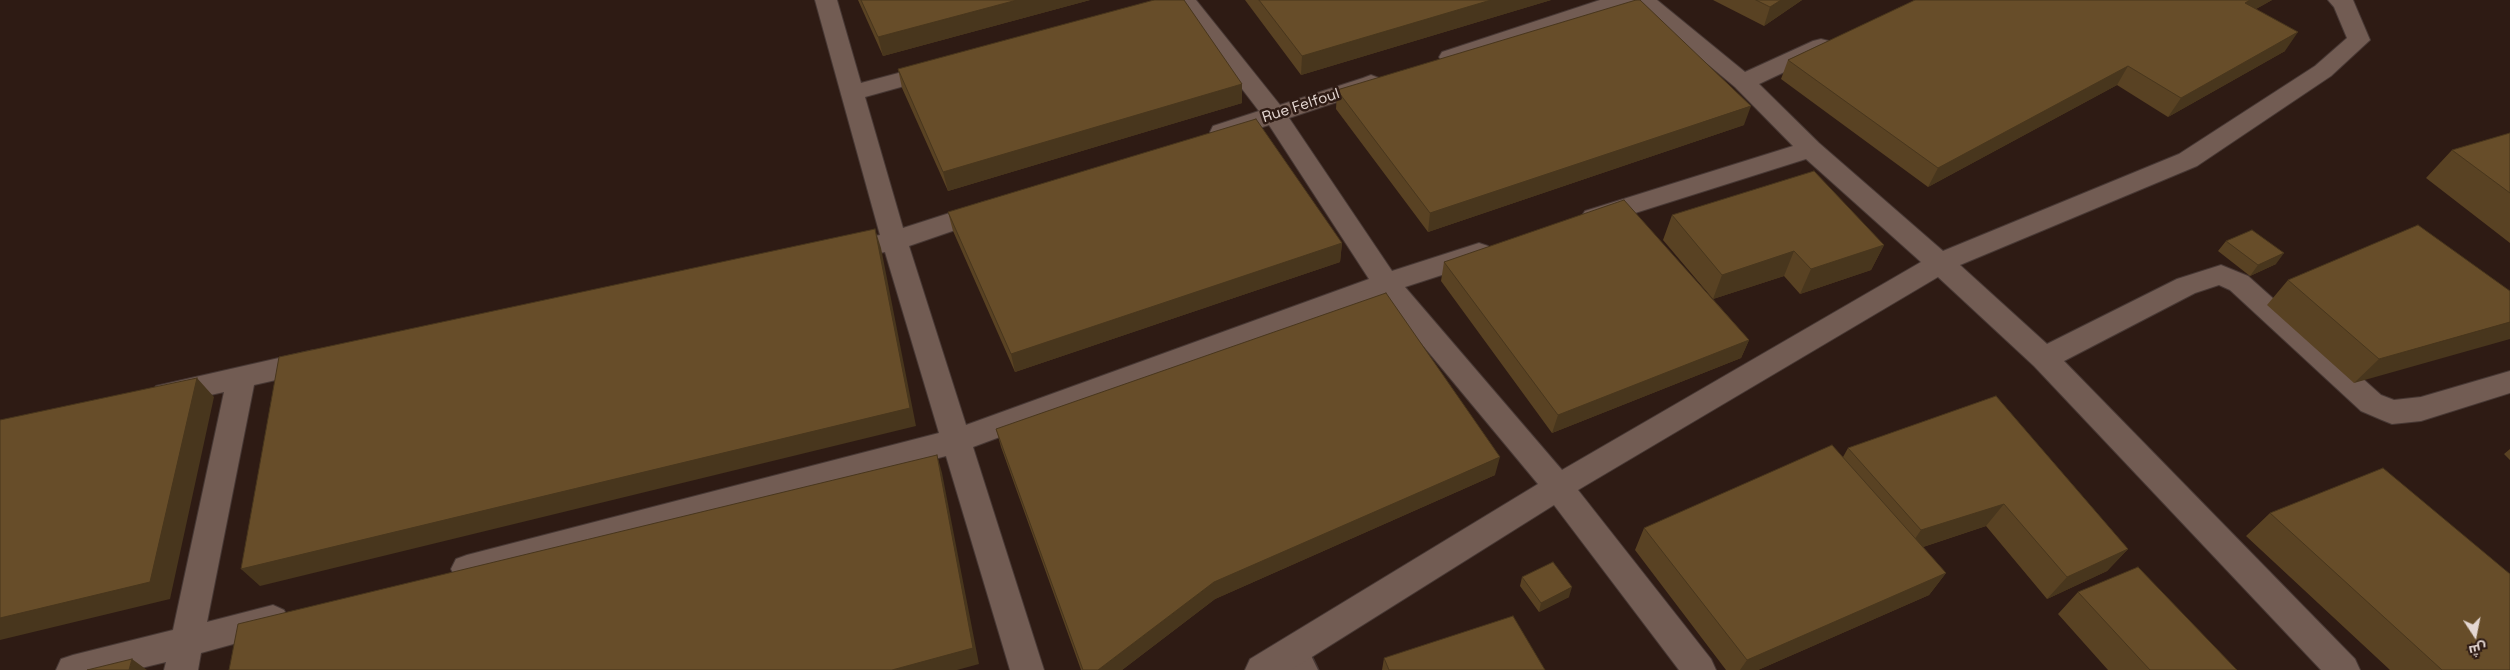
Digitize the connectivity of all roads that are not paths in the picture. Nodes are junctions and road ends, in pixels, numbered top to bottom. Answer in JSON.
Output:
{"nodes":[{"id":1,"x":826,"y":0,"type":"edge"},
{"id":2,"x":1622,"y":0,"type":"edge"},
{"id":3,"x":1644,"y":0,"type":"edge"},
{"id":4,"x":2339,"y":0,"type":"edge"},
{"id":5,"x":1176,"y":2,"type":"edge"},
{"id":6,"x":1839,"y":37,"type":"edge"},
{"id":7,"x":956,"y":64,"type":"edge"},
{"id":8,"x":1425,"y":65,"type":"edge"},
{"id":9,"x":1388,"y":78,"type":"edge"},
{"id":10,"x":1743,"y":82,"type":"junction"},
{"id":11,"x":853,"y":93,"type":"junction"},
{"id":12,"x":1275,"y":115,"type":"junction"},
{"id":13,"x":1201,"y":140,"type":"edge"},
{"id":14,"x":1810,"y":148,"type":"junction"},
{"id":15,"x":1006,"y":204,"type":"edge"},
{"id":16,"x":1574,"y":223,"type":"edge"},
{"id":17,"x":895,"y":241,"type":"junction"},
{"id":18,"x":1499,"y":247,"type":"edge"},
{"id":19,"x":817,"y":257,"type":"edge"},
{"id":20,"x":1940,"y":263,"type":"junction"},
{"id":21,"x":1386,"y":283,"type":"junction"},
{"id":22,"x":339,"y":356,"type":"edge"},
{"id":23,"x":2044,"y":358,"type":"junction"},
{"id":24,"x":242,"y":376,"type":"junction"},
{"id":25,"x":2510,"y":382,"type":"edge"},
{"id":26,"x":145,"y":398,"type":"edge"},
{"id":27,"x":956,"y":441,"type":"junction"},
{"id":28,"x":1558,"y":487,"type":"junction"},
{"id":29,"x":437,"y":577,"type":"edge"},
{"id":30,"x":302,"y":613,"type":"edge"},
{"id":31,"x":184,"y":656,"type":"edge"},
{"id":32,"x":1297,"y":660,"type":"edge"},
{"id":33,"x":73,"y":670,"type":"edge"},
{"id":34,"x":1027,"y":670,"type":"edge"},
{"id":35,"x":1262,"y":670,"type":"edge"},
{"id":36,"x":1699,"y":670,"type":"edge"},
{"id":37,"x":2343,"y":670,"type":"edge"}],
"edges":[{"from":1,"to":11,"type":"street"},
{"from":2,"to":8,"type":"street"},
{"from":3,"to":10,"type":"street"},
{"from":4,"to":20,"type":"street"},
{"from":5,"to":12,"type":"street"},
{"from":6,"to":10,"type":"street"},
{"from":7,"to":11,"type":"street"},
{"from":9,"to":12,"type":"street","name":"Rue Felfoul"},
{"from":10,"to":14,"type":"street"},
{"from":11,"to":17,"type":"street"},
{"from":12,"to":13,"type":"street","name":"Rue Felfoul"},
{"from":12,"to":21,"type":"street"},
{"from":14,"to":16,"type":"street"},
{"from":14,"to":20,"type":"street"},
{"from":15,"to":17,"type":"street"},
{"from":17,"to":19,"type":"street"},
{"from":17,"to":27,"type":"street"},
{"from":18,"to":21,"type":"street"},
{"from":20,"to":23,"type":"street"},
{"from":20,"to":28,"type":"street"},
{"from":21,"to":27,"type":"street"},
{"from":21,"to":28,"type":"street"},
{"from":22,"to":24,"type":"street"},
{"from":23,"to":25,"type":"street"},
{"from":23,"to":37,"type":"street"},
{"from":24,"to":26,"type":"street"},
{"from":24,"to":31,"type":"street"},
{"from":27,"to":29,"type":"street"},
{"from":27,"to":34,"type":"street"},
{"from":28,"to":32,"type":"street"},
{"from":28,"to":36,"type":"street"},
{"from":30,"to":31,"type":"street"},
{"from":31,"to":33,"type":"street"},
{"from":32,"to":35,"type":"street"}]}
